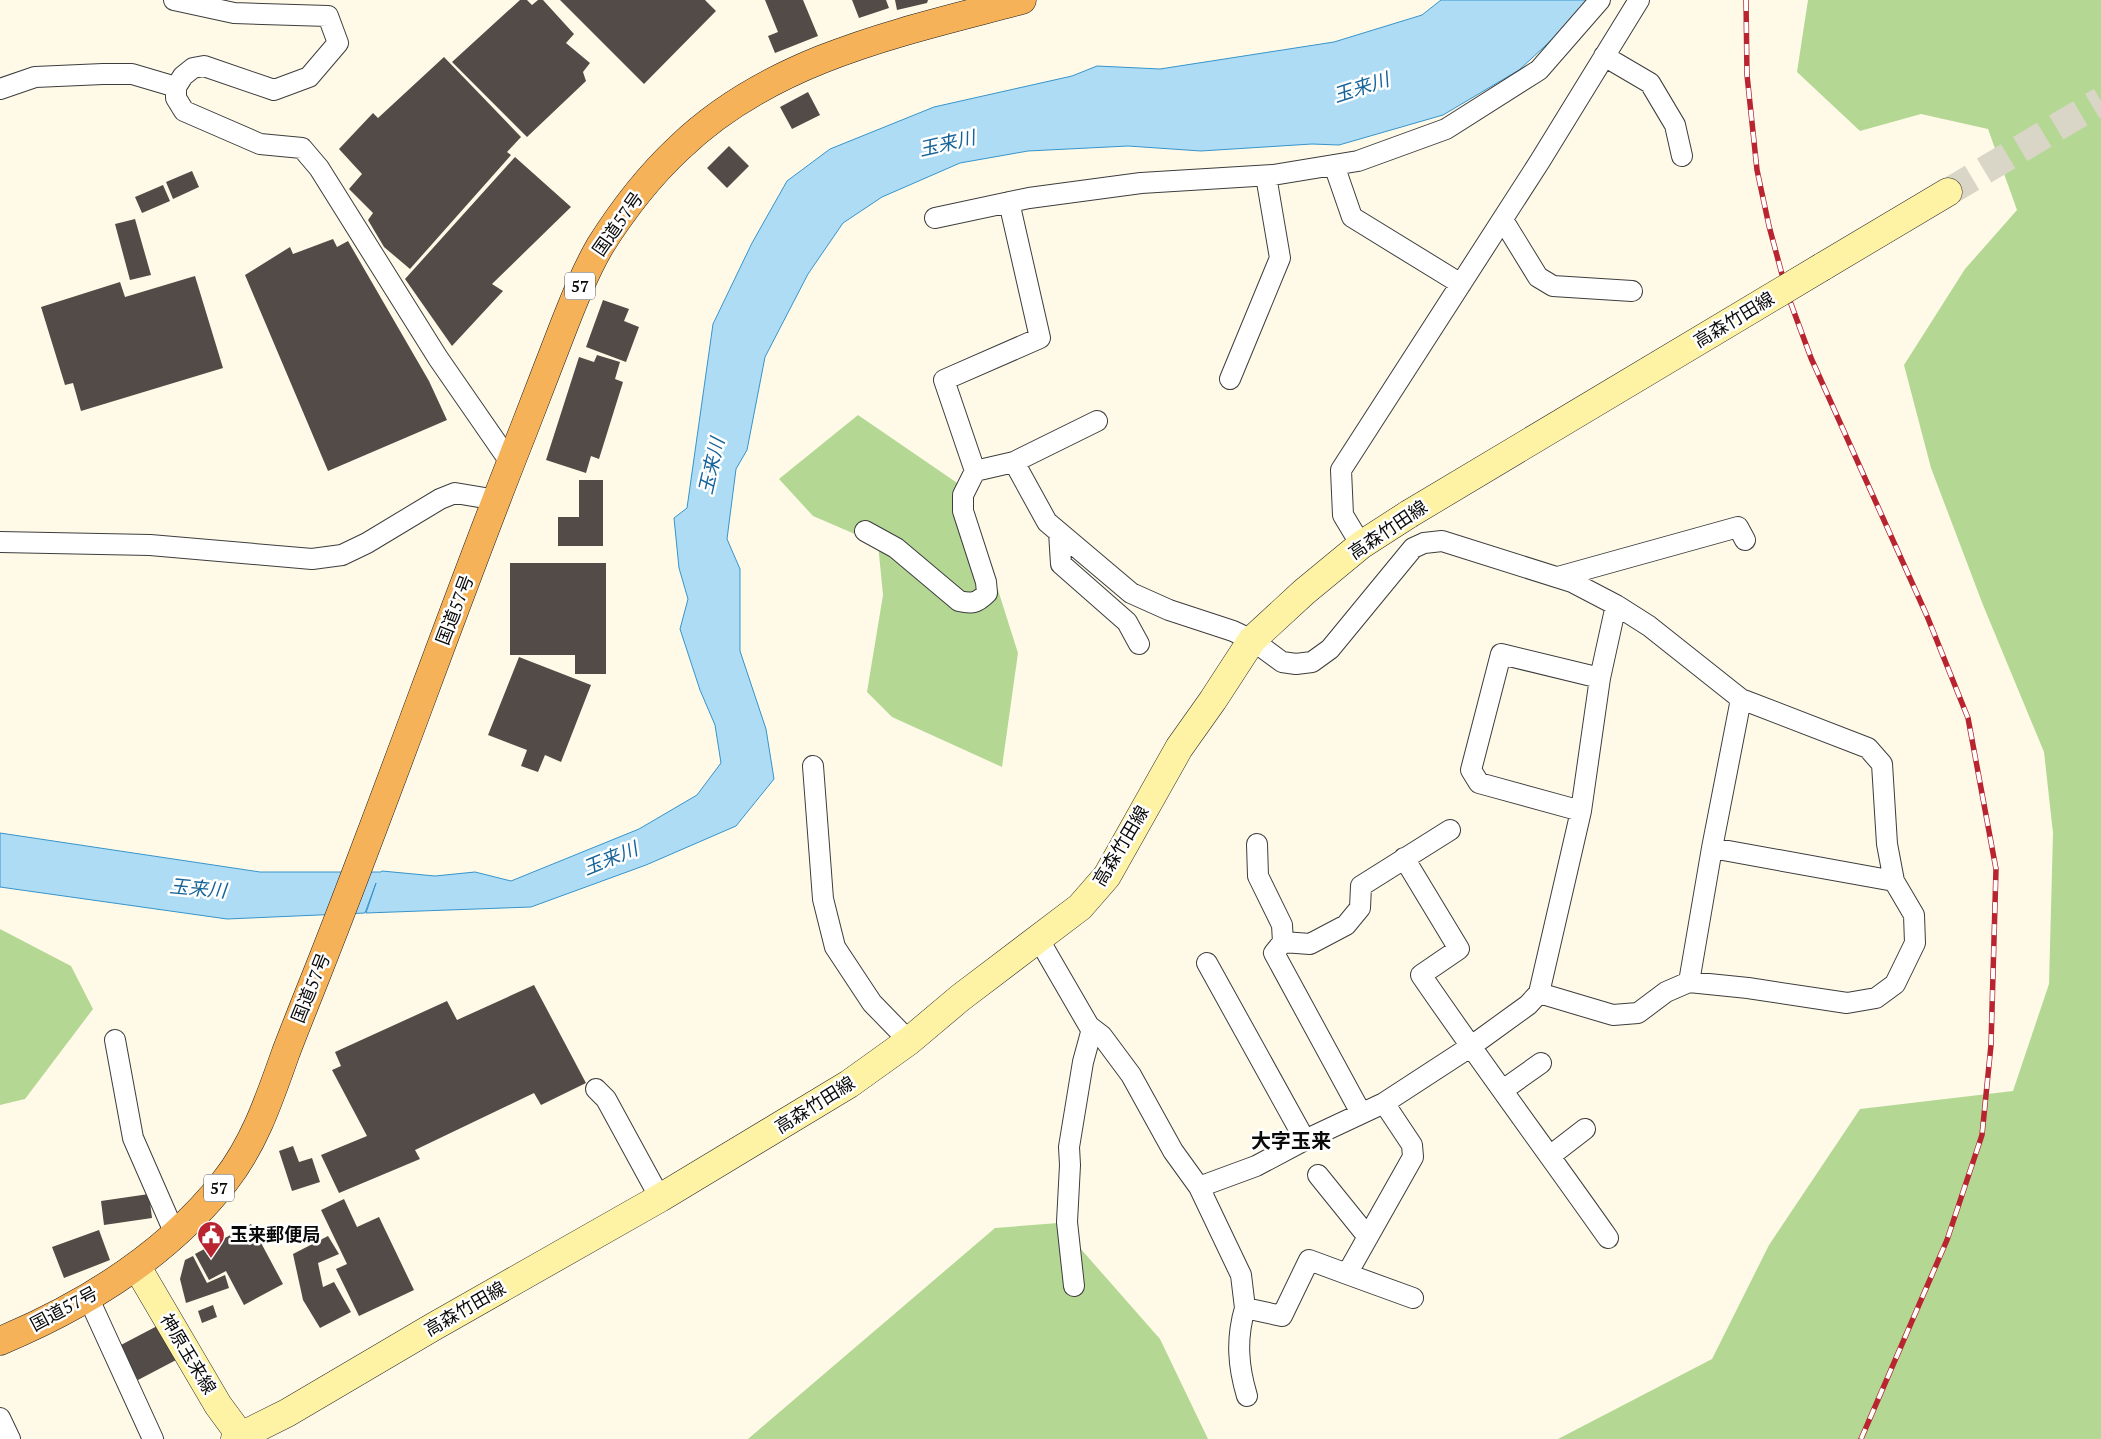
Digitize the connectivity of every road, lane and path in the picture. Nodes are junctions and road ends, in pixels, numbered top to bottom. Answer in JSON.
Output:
{"nodes":[{"id":1,"x":174,"y":0,"type":"edge"},
{"id":2,"x":1022,"y":0,"type":"edge"},
{"id":3,"x":1600,"y":0,"type":"edge"},
{"id":4,"x":1639,"y":0,"type":"edge"},
{"id":5,"x":1604,"y":56,"type":"junction"},
{"id":6,"x":176,"y":87,"type":"junction"},
{"id":7,"x":0,"y":89,"type":"edge"},
{"id":8,"x":1682,"y":156,"type":"dead end"},
{"id":9,"x":1334,"y":165,"type":"junction"},
{"id":10,"x":1266,"y":176,"type":"junction"},
{"id":11,"x":1948,"y":192,"type":"tunnel mouth"},
{"id":12,"x":1009,"y":202,"type":"junction"},
{"id":13,"x":935,"y":218,"type":"dead end"},
{"id":14,"x":1502,"y":220,"type":"junction"},
{"id":15,"x":1461,"y":284,"type":"junction"},
{"id":16,"x":1632,"y":291,"type":"dead end"},
{"id":17,"x":1230,"y":379,"type":"dead end"},
{"id":18,"x":1097,"y":421,"type":"dead end"},
{"id":19,"x":510,"y":462,"type":"junction"},
{"id":20,"x":1014,"y":462,"type":"junction"},
{"id":21,"x":975,"y":471,"type":"junction"},
{"id":22,"x":497,"y":500,"type":"junction"},
{"id":23,"x":865,"y":532,"type":"dead end"},
{"id":24,"x":1059,"y":532,"type":"junction"},
{"id":25,"x":1745,"y":540,"type":"dead end"},
{"id":26,"x":0,"y":542,"type":"edge"},
{"id":27,"x":1361,"y":545,"type":"junction"},
{"id":28,"x":1558,"y":577,"type":"junction"},
{"id":29,"x":1616,"y":605,"type":"junction"},
{"id":30,"x":1252,"y":640,"type":"junction"},
{"id":31,"x":1139,"y":644,"type":"dead end"},
{"id":32,"x":1600,"y":678,"type":"junction"},
{"id":33,"x":1741,"y":699,"type":"junction"},
{"id":34,"x":813,"y":766,"type":"dead end"},
{"id":35,"x":1581,"y":811,"type":"junction"},
{"id":36,"x":1450,"y":830,"type":"dead end"},
{"id":37,"x":1257,"y":844,"type":"dead end"},
{"id":38,"x":1712,"y":848,"type":"junction"},
{"id":39,"x":1404,"y":858,"type":"junction"},
{"id":40,"x":1894,"y":881,"type":"junction"},
{"id":41,"x":1038,"y":938,"type":"junction"},
{"id":42,"x":1283,"y":942,"type":"junction"},
{"id":43,"x":1207,"y":963,"type":"dead end"},
{"id":44,"x":1689,"y":982,"type":"junction"},
{"id":45,"x":1539,"y":993,"type":"junction"},
{"id":46,"x":1092,"y":1029,"type":"junction"},
{"id":47,"x":115,"y":1040,"type":"dead end"},
{"id":48,"x":909,"y":1040,"type":"junction"},
{"id":49,"x":1470,"y":1046,"type":"junction"},
{"id":50,"x":1541,"y":1063,"type":"dead end"},
{"id":51,"x":596,"y":1089,"type":"dead end"},
{"id":52,"x":1503,"y":1090,"type":"junction"},
{"id":53,"x":1384,"y":1103,"type":"junction"},
{"id":54,"x":1361,"y":1113,"type":"junction"},
{"id":55,"x":1585,"y":1129,"type":"dead end"},
{"id":56,"x":1305,"y":1140,"type":"junction"},
{"id":57,"x":1550,"y":1156,"type":"junction"},
{"id":58,"x":1318,"y":1175,"type":"dead end"},
{"id":59,"x":1199,"y":1188,"type":"junction"},
{"id":60,"x":660,"y":1198,"type":"junction"},
{"id":61,"x":175,"y":1234,"type":"junction"},
{"id":62,"x":1368,"y":1237,"type":"junction"},
{"id":63,"x":1608,"y":1238,"type":"dead end"},
{"id":64,"x":137,"y":1267,"type":"junction"},
{"id":65,"x":1347,"y":1274,"type":"junction"},
{"id":66,"x":1074,"y":1286,"type":"dead end"},
{"id":67,"x":88,"y":1297,"type":"junction"},
{"id":68,"x":1413,"y":1298,"type":"dead end"},
{"id":69,"x":1245,"y":1308,"type":"junction"},
{"id":70,"x":0,"y":1341,"type":"edge"},
{"id":71,"x":1247,"y":1396,"type":"dead end"},
{"id":72,"x":0,"y":1418,"type":"edge"},
{"id":73,"x":240,"y":1438,"type":"edge"},
{"id":74,"x":10,"y":1439,"type":"edge"},
{"id":75,"x":153,"y":1439,"type":"edge"}],
"edges":[{"from":1,"to":6,"type":"street"},
{"from":2,"to":19,"type":"highway","name":"国道57号","number":"57"},
{"from":3,"to":9,"type":"street"},
{"from":4,"to":5,"type":"street"},
{"from":5,"to":8,"type":"street"},
{"from":5,"to":14,"type":"street"},
{"from":6,"to":7,"type":"street"},
{"from":6,"to":19,"type":"street"},
{"from":9,"to":10,"type":"street"},
{"from":9,"to":15,"type":"street"},
{"from":10,"to":12,"type":"street"},
{"from":10,"to":17,"type":"street"},
{"from":11,"to":27,"type":"main road","name":"高森竹田線","bridge":true},
{"from":12,"to":13,"type":"street"},
{"from":12,"to":21,"type":"street"},
{"from":14,"to":15,"type":"street"},
{"from":14,"to":16,"type":"street"},
{"from":15,"to":27,"type":"street"},
{"from":18,"to":20,"type":"street"},
{"from":19,"to":22,"type":"highway","name":"国道57号","number":"57"},
{"from":20,"to":21,"type":"street"},
{"from":20,"to":24,"type":"street"},
{"from":21,"to":23,"type":"street"},
{"from":22,"to":26,"type":"street"},
{"from":22,"to":61,"type":"highway","name":"国道57号","number":"57"},
{"from":24,"to":30,"type":"street"},
{"from":24,"to":31,"type":"street"},
{"from":25,"to":28,"type":"street"},
{"from":27,"to":30,"type":"main road","name":"高森竹田線"},
{"from":28,"to":29,"type":"street"},
{"from":28,"to":30,"type":"street"},
{"from":29,"to":32,"type":"street"},
{"from":29,"to":33,"type":"street"},
{"from":30,"to":41,"type":"main road","name":"高森竹田線"},
{"from":32,"to":35,"type":"street"},
{"from":32,"to":35,"type":"street"},
{"from":33,"to":38,"type":"street"},
{"from":33,"to":40,"type":"street"},
{"from":34,"to":48,"type":"street"},
{"from":35,"to":45,"type":"street"},
{"from":36,"to":39,"type":"street"},
{"from":37,"to":42,"type":"street"},
{"from":38,"to":40,"type":"street"},
{"from":38,"to":44,"type":"street"},
{"from":39,"to":42,"type":"street"},
{"from":39,"to":49,"type":"street"},
{"from":40,"to":44,"type":"street"},
{"from":41,"to":46,"type":"street"},
{"from":41,"to":48,"type":"main road","name":"高森竹田線"},
{"from":42,"to":54,"type":"street"},
{"from":43,"to":56,"type":"street"},
{"from":44,"to":45,"type":"street"},
{"from":45,"to":49,"type":"street"},
{"from":46,"to":59,"type":"street"},
{"from":46,"to":66,"type":"street"},
{"from":47,"to":61,"type":"street"},
{"from":48,"to":60,"type":"main road","name":"高森竹田線"},
{"from":49,"to":52,"type":"street"},
{"from":49,"to":53,"type":"street"},
{"from":50,"to":52,"type":"street"},
{"from":51,"to":60,"type":"street"},
{"from":52,"to":57,"type":"street"},
{"from":53,"to":54,"type":"street"},
{"from":53,"to":62,"type":"street"},
{"from":54,"to":56,"type":"street"},
{"from":55,"to":57,"type":"street"},
{"from":56,"to":59,"type":"street"},
{"from":57,"to":63,"type":"street"},
{"from":58,"to":62,"type":"street"},
{"from":59,"to":69,"type":"street"},
{"from":60,"to":73,"type":"main road","name":"高森竹田線"},
{"from":61,"to":64,"type":"highway","name":"国道57号","number":"57"},
{"from":62,"to":65,"type":"street"},
{"from":64,"to":67,"type":"highway","name":"国道57号","number":"57"},
{"from":64,"to":73,"type":"main road","name":"神原玉来線"},
{"from":65,"to":68,"type":"street"},
{"from":65,"to":69,"type":"street"},
{"from":67,"to":70,"type":"highway","name":"国道57号","number":"57"},
{"from":67,"to":75,"type":"street"},
{"from":69,"to":71,"type":"street"},
{"from":72,"to":74,"type":"street"}]}
